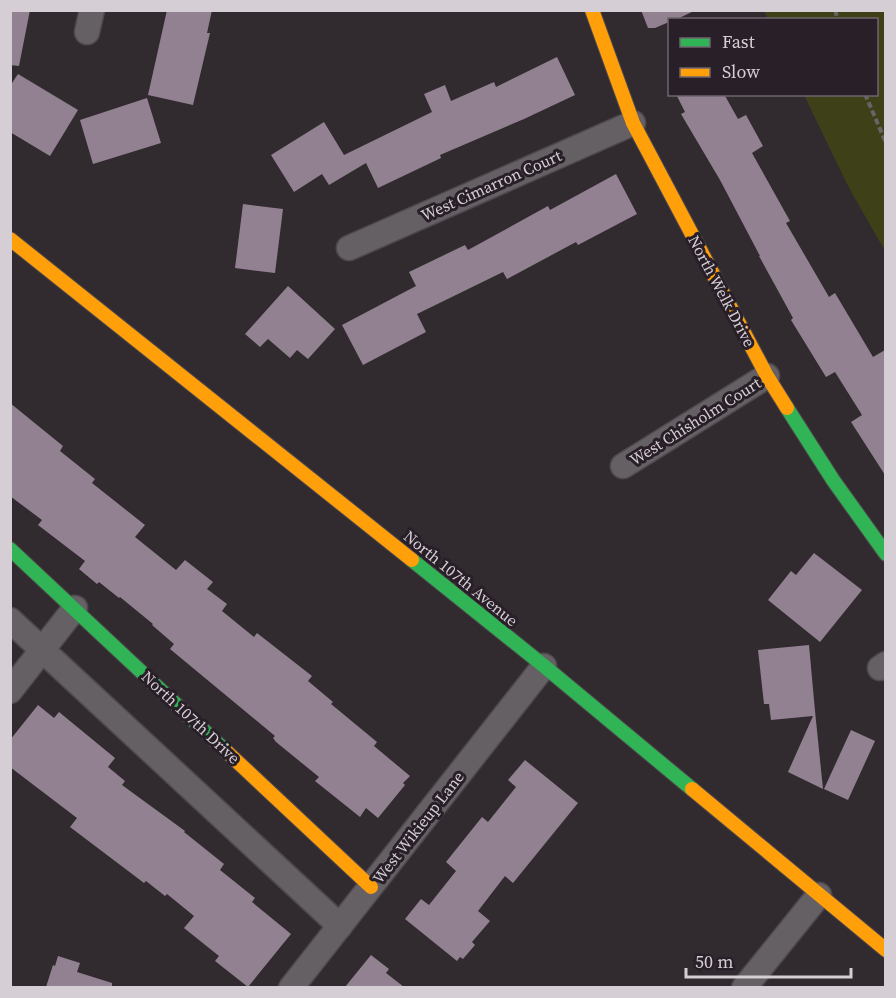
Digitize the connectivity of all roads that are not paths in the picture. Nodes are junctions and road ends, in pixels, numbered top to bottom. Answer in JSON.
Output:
{"nodes":[{"id":1,"x":592,"y":10,"type":"edge"},
{"id":2,"x":633,"y":123,"type":"junction"},
{"id":3,"x":10,"y":238,"type":"edge"},
{"id":4,"x":349,"y":248,"type":"dead end"},
{"id":5,"x":766,"y":376,"type":"junction"},
{"id":6,"x":623,"y":465,"type":"dead end"},
{"id":7,"x":10,"y":549,"type":"edge"},
{"id":8,"x":885,"y":554,"type":"edge"},
{"id":9,"x":75,"y":608,"type":"junction"},
{"id":10,"x":10,"y":620,"type":"edge"},
{"id":11,"x":42,"y":650,"type":"junction"},
{"id":12,"x":544,"y":666,"type":"junction"},
{"id":13,"x":10,"y":690,"type":"edge"},
{"id":14,"x":371,"y":887,"type":"junction"},
{"id":15,"x":819,"y":895,"type":"junction"},
{"id":16,"x":340,"y":926,"type":"junction"},
{"id":17,"x":885,"y":950,"type":"edge"},
{"id":18,"x":291,"y":987,"type":"edge"},
{"id":19,"x":744,"y":987,"type":"edge"}],
"edges":[{"from":1,"to":2,"type":"main road","name":"North Welk Drive"},
{"from":2,"to":4,"type":"street","name":"West Cimarron Court"},
{"from":2,"to":5,"type":"main road","name":"North Welk Drive"},
{"from":3,"to":12,"type":"main road","name":"North 107th Avenue"},
{"from":5,"to":6,"type":"street","name":"West Chisholm Court"},
{"from":5,"to":8,"type":"main road","name":"North Welk Drive"},
{"from":7,"to":9,"type":"main road","name":"North 107th Drive"},
{"from":9,"to":11,"type":"street"},
{"from":9,"to":14,"type":"main road","name":"North 107th Drive"},
{"from":10,"to":11,"type":"street"},
{"from":11,"to":13,"type":"street"},
{"from":11,"to":16,"type":"street"},
{"from":12,"to":14,"type":"street","name":"West Wikieup Lane"},
{"from":12,"to":15,"type":"main road","name":"North 107th Avenue"},
{"from":14,"to":16,"type":"street","name":"West Wikieup Lane"},
{"from":15,"to":17,"type":"main road","name":"North 107th Avenue"},
{"from":15,"to":19,"type":"street"},
{"from":16,"to":18,"type":"street","name":"West Wikieup Lane"}]}
